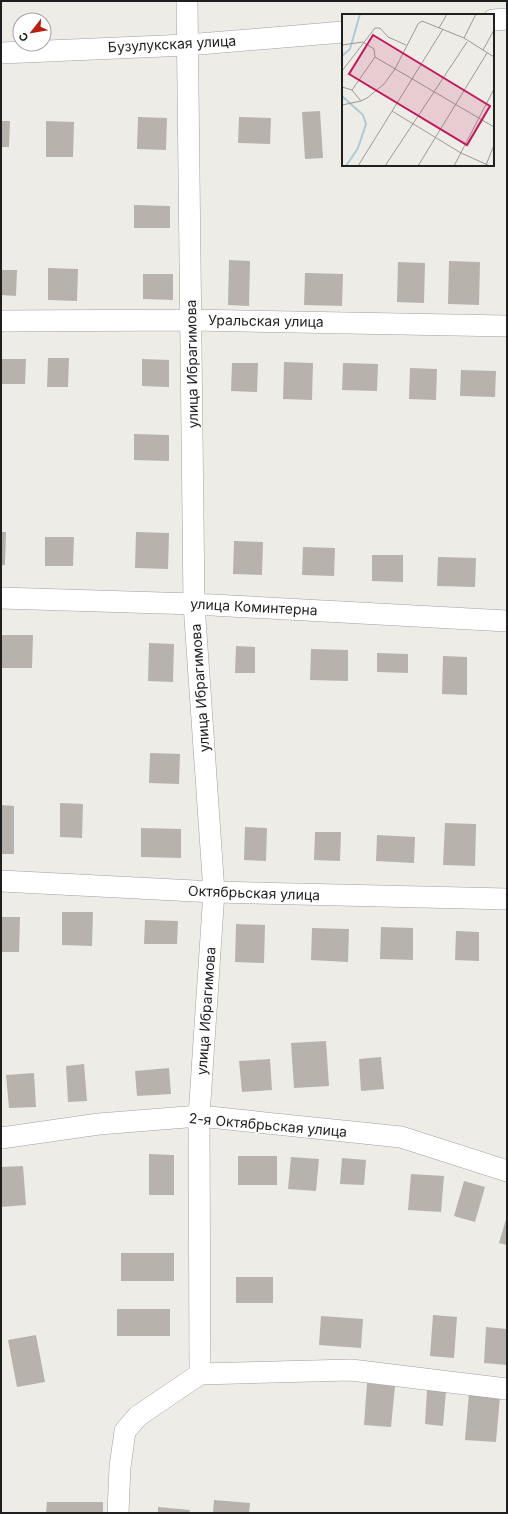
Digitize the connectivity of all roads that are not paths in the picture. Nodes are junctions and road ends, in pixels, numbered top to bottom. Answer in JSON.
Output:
{"nodes":[{"id":1,"x":187,"y":1,"type":"edge"},
{"id":2,"x":507,"y":19,"type":"edge"},
{"id":3,"x":494,"y":20,"type":"edge"},
{"id":4,"x":342,"y":32,"type":"edge"},
{"id":5,"x":187,"y":45,"type":"junction"},
{"id":6,"x":1,"y":53,"type":"edge"},
{"id":7,"x":192,"y":320,"type":"junction"},
{"id":8,"x":1,"y":321,"type":"edge"},
{"id":9,"x":507,"y":326,"type":"edge"},
{"id":10,"x":1,"y":598,"type":"edge"},
{"id":11,"x":194,"y":604,"type":"junction"},
{"id":12,"x":507,"y":621,"type":"edge"},
{"id":13,"x":1,"y":881,"type":"edge"},
{"id":14,"x":214,"y":892,"type":"junction"},
{"id":15,"x":507,"y":899,"type":"edge"},
{"id":16,"x":199,"y":1116,"type":"junction"},
{"id":17,"x":1,"y":1138,"type":"edge"},
{"id":18,"x":507,"y":1171,"type":"edge"},
{"id":19,"x":200,"y":1374,"type":"junction"},
{"id":20,"x":507,"y":1389,"type":"edge"},
{"id":21,"x":118,"y":1513,"type":"edge"}],
"edges":[{"from":1,"to":5,"type":"street","name":"улица Ибрагимова"},
{"from":2,"to":3,"type":"street"},
{"from":4,"to":5,"type":"street","name":"Бузулукская улица"},
{"from":5,"to":6,"type":"street","name":"Бузулукская улица"},
{"from":5,"to":7,"type":"street","name":"улица Ибрагимова"},
{"from":7,"to":8,"type":"street","name":"Уральская улица"},
{"from":7,"to":9,"type":"street","name":"Уральская улица"},
{"from":7,"to":11,"type":"street","name":"улица Ибрагимова"},
{"from":10,"to":11,"type":"street","name":"улица Коминтерна"},
{"from":11,"to":12,"type":"street","name":"улица Коминтерна"},
{"from":11,"to":14,"type":"street","name":"улица Ибрагимова"},
{"from":13,"to":14,"type":"street","name":"Октябрьская улица"},
{"from":14,"to":15,"type":"street","name":"Октябрьская улица"},
{"from":14,"to":16,"type":"street","name":"улица Ибрагимова"},
{"from":16,"to":17,"type":"street","name":"2-я Октябрьская улица"},
{"from":16,"to":18,"type":"street","name":"2-я Октябрьская улица"},
{"from":16,"to":19,"type":"street","name":"улица Ибрагимова"},
{"from":19,"to":20,"type":"street"},
{"from":19,"to":21,"type":"street"}]}
